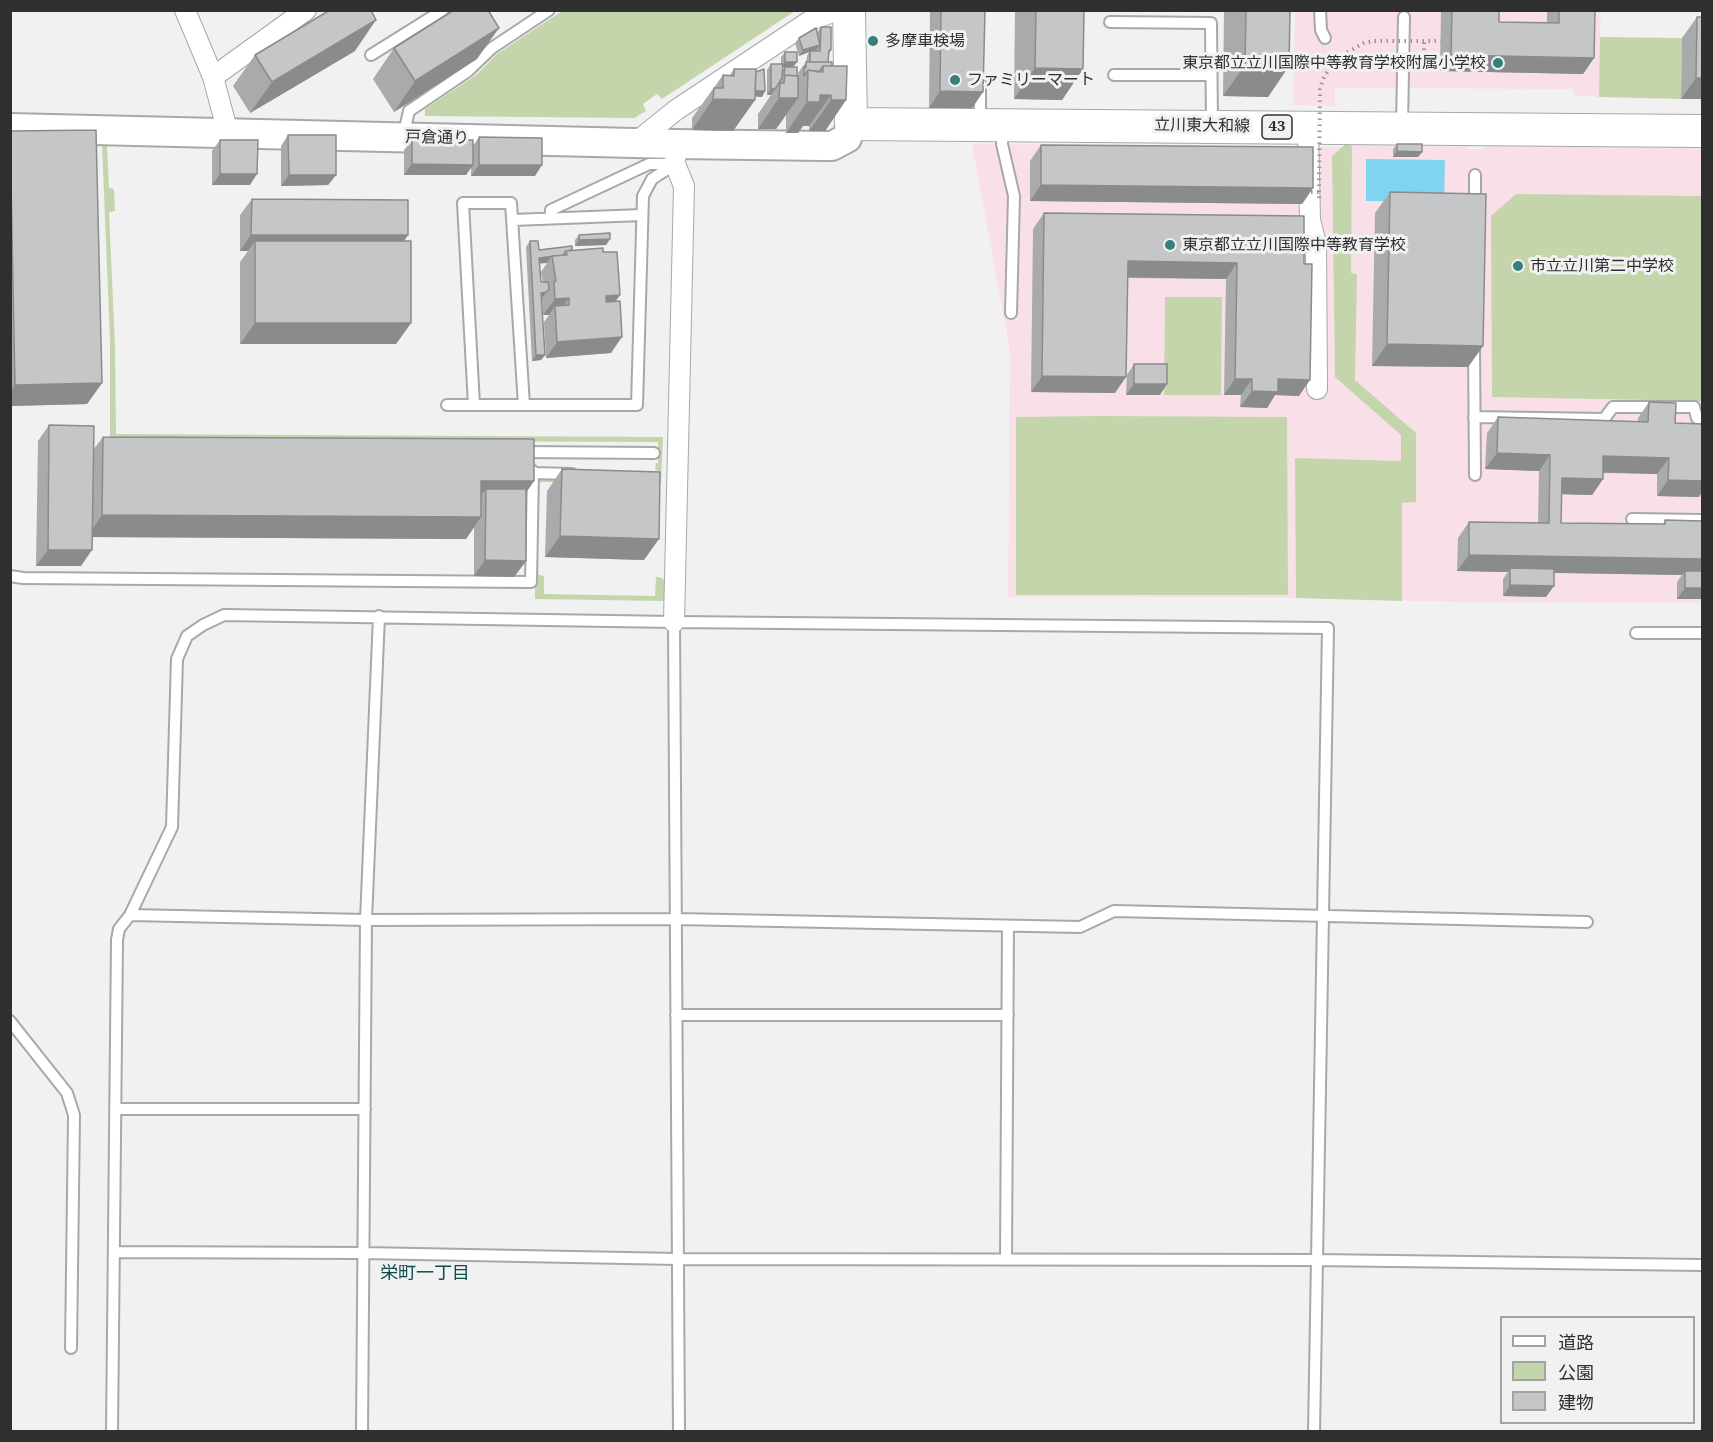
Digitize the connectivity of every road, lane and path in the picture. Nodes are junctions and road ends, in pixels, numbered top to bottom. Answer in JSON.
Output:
{"nodes":[{"id":1,"x":185,"y":10,"type":"edge"},
{"id":2,"x":306,"y":10,"type":"edge"},
{"id":3,"x":443,"y":10,"type":"edge"},
{"id":4,"x":549,"y":10,"type":"edge"},
{"id":5,"x":838,"y":10,"type":"edge"},
{"id":6,"x":849,"y":10,"type":"edge"},
{"id":7,"x":1320,"y":10,"type":"edge"},
{"id":8,"x":1404,"y":17,"type":"dead end"},
{"id":9,"x":1110,"y":22,"type":"dead end"},
{"id":10,"x":1325,"y":38,"type":"dead end"},
{"id":11,"x":1424,"y":41,"type":"junction"},
{"id":12,"x":1441,"y":41,"type":"dead end"},
{"id":13,"x":371,"y":55,"type":"dead end"},
{"id":14,"x":980,"y":67,"type":"edge"},
{"id":15,"x":1424,"y":68,"type":"dead end"},
{"id":16,"x":1113,"y":75,"type":"dead end"},
{"id":17,"x":1210,"y":75,"type":"junction"},
{"id":18,"x":213,"y":77,"type":"junction"},
{"id":19,"x":851,"y":124,"type":"junction"},
{"id":20,"x":991,"y":125,"type":"junction"},
{"id":21,"x":1212,"y":126,"type":"junction"},
{"id":22,"x":1308,"y":127,"type":"junction"},
{"id":23,"x":10,"y":128,"type":"edge"},
{"id":24,"x":1402,"y":128,"type":"junction"},
{"id":25,"x":1702,"y":131,"type":"edge"},
{"id":26,"x":228,"y":133,"type":"junction"},
{"id":27,"x":403,"y":137,"type":"junction"},
{"id":28,"x":635,"y":143,"type":"junction"},
{"id":29,"x":676,"y":154,"type":"junction"},
{"id":30,"x":1475,"y":175,"type":"dead end"},
{"id":31,"x":1302,"y":192,"type":"edge"},
{"id":32,"x":1319,"y":192,"type":"junction"},
{"id":33,"x":1319,"y":198,"type":"dead end"},
{"id":34,"x":642,"y":215,"type":"junction"},
{"id":35,"x":551,"y":218,"type":"junction"},
{"id":36,"x":513,"y":220,"type":"junction"},
{"id":37,"x":1475,"y":221,"type":"edge"},
{"id":38,"x":1011,"y":313,"type":"dead end"},
{"id":39,"x":1474,"y":336,"type":"edge"},
{"id":40,"x":1317,"y":388,"type":"dead end"},
{"id":41,"x":447,"y":405,"type":"dead end"},
{"id":42,"x":474,"y":405,"type":"junction"},
{"id":43,"x":524,"y":405,"type":"junction"},
{"id":44,"x":1474,"y":417,"type":"junction"},
{"id":45,"x":1702,"y":418,"type":"edge"},
{"id":46,"x":522,"y":452,"type":"edge"},
{"id":47,"x":534,"y":452,"type":"junction"},
{"id":48,"x":654,"y":453,"type":"dead end"},
{"id":49,"x":533,"y":473,"type":"junction"},
{"id":50,"x":581,"y":474,"type":"edge"},
{"id":51,"x":1475,"y":475,"type":"dead end"},
{"id":52,"x":1632,"y":519,"type":"dead end"},
{"id":53,"x":1702,"y":520,"type":"edge"},
{"id":54,"x":10,"y":576,"type":"edge"},
{"id":55,"x":378,"y":616,"type":"junction"},
{"id":56,"x":674,"y":622,"type":"junction"},
{"id":57,"x":1636,"y":633,"type":"dead end"},
{"id":58,"x":1702,"y":633,"type":"edge"},
{"id":59,"x":130,"y":915,"type":"junction"},
{"id":60,"x":1322,"y":916,"type":"junction"},
{"id":61,"x":676,"y":919,"type":"junction"},
{"id":62,"x":366,"y":921,"type":"junction"},
{"id":63,"x":1587,"y":922,"type":"dead end"},
{"id":64,"x":1008,"y":926,"type":"junction"},
{"id":65,"x":676,"y":1015,"type":"junction"},
{"id":66,"x":1008,"y":1015,"type":"junction"},
{"id":67,"x":10,"y":1022,"type":"edge"},
{"id":68,"x":115,"y":1109,"type":"junction"},
{"id":69,"x":365,"y":1109,"type":"junction"},
{"id":70,"x":114,"y":1252,"type":"junction"},
{"id":71,"x":364,"y":1253,"type":"junction"},
{"id":72,"x":678,"y":1259,"type":"junction"},
{"id":73,"x":1006,"y":1259,"type":"junction"},
{"id":74,"x":1316,"y":1260,"type":"junction"},
{"id":75,"x":1702,"y":1265,"type":"edge"},
{"id":76,"x":71,"y":1348,"type":"dead end"},
{"id":77,"x":112,"y":1431,"type":"edge"},
{"id":78,"x":362,"y":1431,"type":"edge"},
{"id":79,"x":679,"y":1431,"type":"edge"},
{"id":80,"x":1314,"y":1431,"type":"edge"}],
"edges":[{"from":1,"to":18,"type":"street"},
{"from":2,"to":18,"type":"street"},
{"from":3,"to":13,"type":"lane"},
{"from":4,"to":27,"type":"lane"},
{"from":5,"to":28,"type":"street"},
{"from":6,"to":19,"type":"main road"},
{"from":7,"to":10,"type":"lane"},
{"from":8,"to":24,"type":"lane"},
{"from":9,"to":17,"type":"lane"},
{"from":11,"to":12,"type":"path","bridge":true},
{"from":11,"to":15,"type":"path"},
{"from":11,"to":32,"type":"path","bridge":true},
{"from":14,"to":20,"type":"lane"},
{"from":16,"to":17,"type":"lane"},
{"from":17,"to":21,"type":"lane"},
{"from":18,"to":26,"type":"street"},
{"from":19,"to":20,"type":"main road","name":"立川東大和線","number":"43"},
{"from":19,"to":29,"type":"street","name":"戸倉通り"},
{"from":20,"to":21,"type":"main road","name":"立川東大和線","number":"43"},
{"from":20,"to":38,"type":"lane"},
{"from":21,"to":22,"type":"main road","name":"立川東大和線","number":"43"},
{"from":22,"to":24,"type":"main road","name":"立川東大和線","number":"43"},
{"from":22,"to":40,"type":"street"},
{"from":23,"to":26,"type":"street","name":"戸倉通り"},
{"from":24,"to":25,"type":"main road","name":"立川東大和線","number":"43"},
{"from":26,"to":27,"type":"street","name":"戸倉通り"},
{"from":27,"to":28,"type":"street","name":"戸倉通り"},
{"from":28,"to":29,"type":"street","name":"戸倉通り"},
{"from":29,"to":34,"type":"lane"},
{"from":29,"to":35,"type":"lane"},
{"from":29,"to":56,"type":"street"},
{"from":30,"to":37,"type":"lane"},
{"from":31,"to":32,"type":"path","bridge":true},
{"from":32,"to":33,"type":"path","bridge":true},
{"from":34,"to":35,"type":"lane"},
{"from":34,"to":43,"type":"lane"},
{"from":35,"to":36,"type":"lane"},
{"from":36,"to":42,"type":"lane"},
{"from":36,"to":43,"type":"lane"},
{"from":39,"to":44,"type":"lane"},
{"from":41,"to":42,"type":"lane"},
{"from":42,"to":43,"type":"lane"},
{"from":44,"to":45,"type":"lane"},
{"from":44,"to":51,"type":"lane"},
{"from":46,"to":47,"type":"lane"},
{"from":47,"to":48,"type":"lane"},
{"from":47,"to":49,"type":"lane"},
{"from":49,"to":50,"type":"lane"},
{"from":49,"to":54,"type":"lane"},
{"from":52,"to":53,"type":"lane"},
{"from":55,"to":56,"type":"lane"},
{"from":55,"to":59,"type":"lane"},
{"from":55,"to":62,"type":"lane"},
{"from":56,"to":60,"type":"lane"},
{"from":56,"to":61,"type":"lane"},
{"from":57,"to":58,"type":"lane"},
{"from":59,"to":62,"type":"lane"},
{"from":59,"to":68,"type":"lane"},
{"from":60,"to":63,"type":"lane"},
{"from":60,"to":64,"type":"lane"},
{"from":60,"to":74,"type":"lane"},
{"from":61,"to":62,"type":"lane"},
{"from":61,"to":64,"type":"lane"},
{"from":61,"to":65,"type":"lane"},
{"from":62,"to":69,"type":"lane"},
{"from":64,"to":66,"type":"lane"},
{"from":65,"to":66,"type":"lane"},
{"from":65,"to":72,"type":"lane"},
{"from":66,"to":73,"type":"lane"},
{"from":67,"to":76,"type":"lane"},
{"from":68,"to":69,"type":"lane"},
{"from":68,"to":70,"type":"lane"},
{"from":69,"to":71,"type":"lane"},
{"from":70,"to":71,"type":"lane"},
{"from":70,"to":77,"type":"lane"},
{"from":71,"to":72,"type":"lane"},
{"from":71,"to":78,"type":"lane"},
{"from":72,"to":73,"type":"lane"},
{"from":72,"to":79,"type":"lane"},
{"from":73,"to":74,"type":"lane"},
{"from":74,"to":75,"type":"lane"},
{"from":74,"to":80,"type":"lane"}]}
